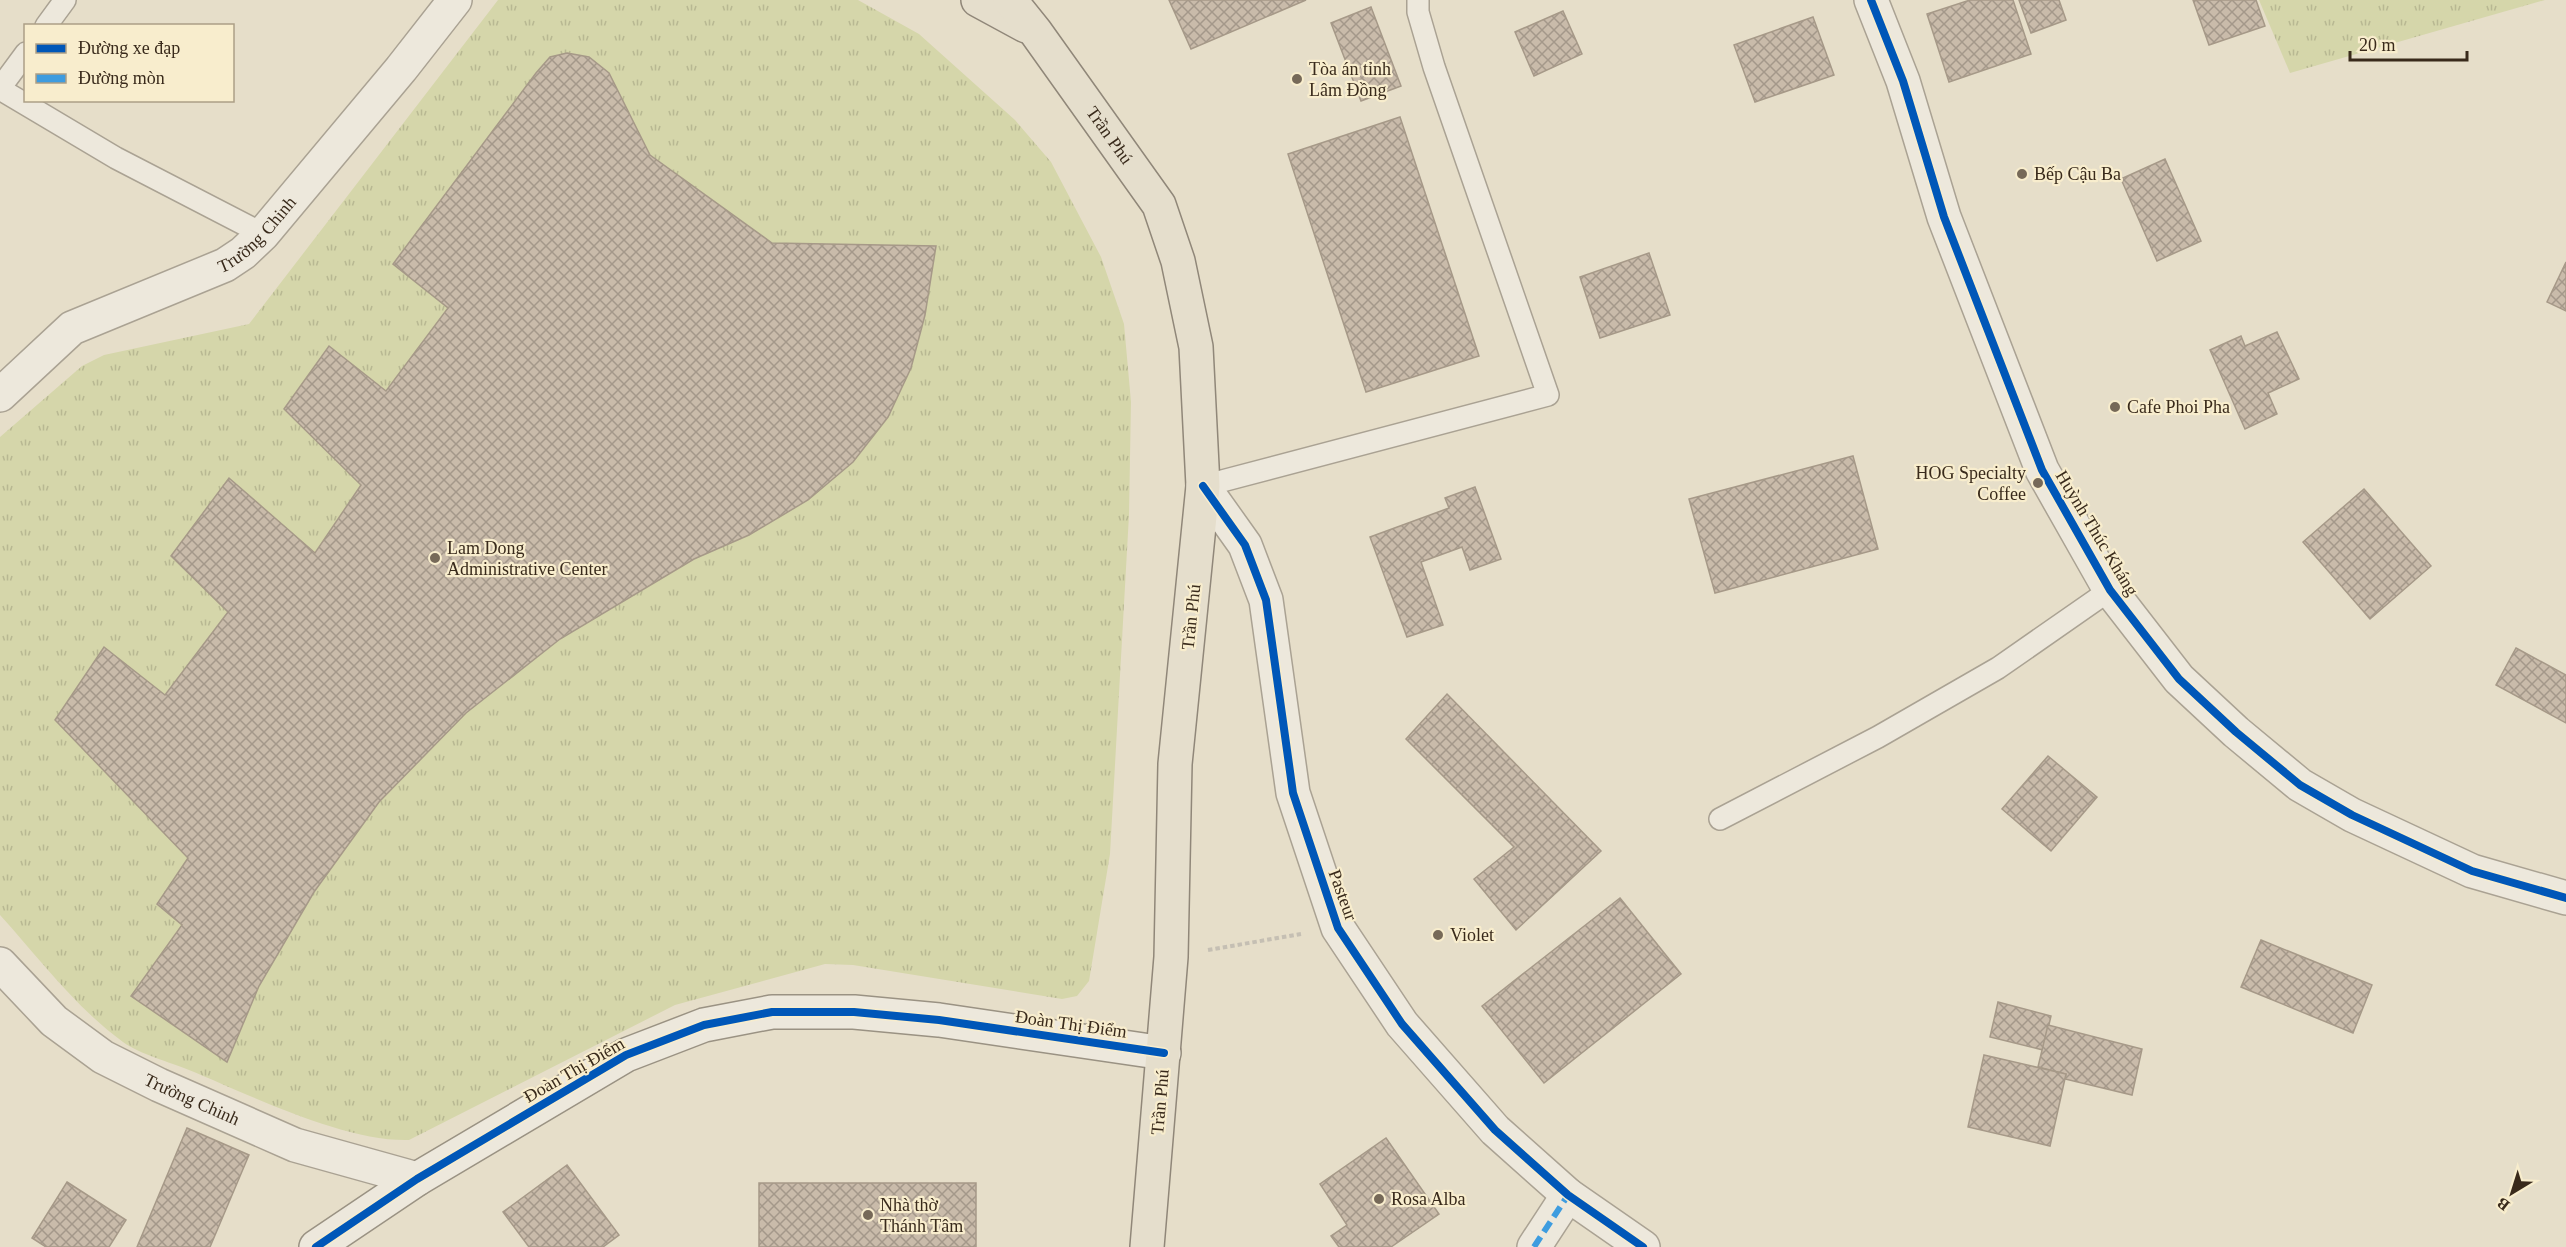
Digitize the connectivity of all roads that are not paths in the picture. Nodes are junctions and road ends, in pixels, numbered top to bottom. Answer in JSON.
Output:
{"nodes":[{"id":1,"x":65,"y":0,"type":"edge"},
{"id":2,"x":455,"y":0,"type":"edge"},
{"id":3,"x":978,"y":0,"type":"edge"},
{"id":4,"x":1010,"y":0,"type":"edge"},
{"id":5,"x":1418,"y":0,"type":"edge"},
{"id":6,"x":1871,"y":0,"type":"edge"},
{"id":7,"x":47,"y":24,"type":"edge"},
{"id":8,"x":1035,"y":31,"type":"junction"},
{"id":9,"x":24,"y":56,"type":"edge"},
{"id":10,"x":0,"y":88,"type":"edge"},
{"id":11,"x":263,"y":234,"type":"junction"},
{"id":12,"x":0,"y":395,"type":"edge"},
{"id":13,"x":1203,"y":486,"type":"junction"},
{"id":14,"x":2110,"y":590,"type":"junction"},
{"id":15,"x":1720,"y":819,"type":"dead end"},
{"id":16,"x":2566,"y":898,"type":"edge"},
{"id":17,"x":0,"y":964,"type":"edge"},
{"id":18,"x":1164,"y":1053,"type":"junction"},
{"id":19,"x":417,"y":1179,"type":"junction"},
{"id":20,"x":1568,"y":1195,"type":"junction"},
{"id":21,"x":315,"y":1247,"type":"edge"},
{"id":22,"x":1147,"y":1247,"type":"edge"},
{"id":23,"x":1534,"y":1247,"type":"edge"},
{"id":24,"x":1643,"y":1247,"type":"edge"}],
"edges":[{"from":1,"to":7,"type":"lane"},
{"from":2,"to":11,"type":"street","name":"Trường Chinh"},
{"from":3,"to":8,"type":"main road","name":"Trần Phú"},
{"from":4,"to":8,"type":"main road","name":"Trần Phú"},
{"from":5,"to":13,"type":"lane"},
{"from":6,"to":14,"type":"street","name":"Huỳnh Thúc Kháng"},
{"from":8,"to":13,"type":"main road","name":"Trần Phú"},
{"from":9,"to":10,"type":"lane"},
{"from":10,"to":11,"type":"lane"},
{"from":11,"to":12,"type":"street","name":"Trường Chinh"},
{"from":13,"to":18,"type":"main road","name":"Trần Phú"},
{"from":13,"to":20,"type":"street","name":"Pasteur"},
{"from":14,"to":15,"type":"lane"},
{"from":14,"to":16,"type":"street","name":"Huỳnh Thúc Kháng"},
{"from":17,"to":19,"type":"street","name":"Trường Chinh"},
{"from":18,"to":19,"type":"street","name":"Đoàn Thị Điểm"},
{"from":18,"to":22,"type":"main road","name":"Trần Phú"},
{"from":19,"to":21,"type":"street","name":"Đoàn Thị Điểm"},
{"from":20,"to":23,"type":"street"},
{"from":20,"to":24,"type":"street","name":"Pasteur"}]}
